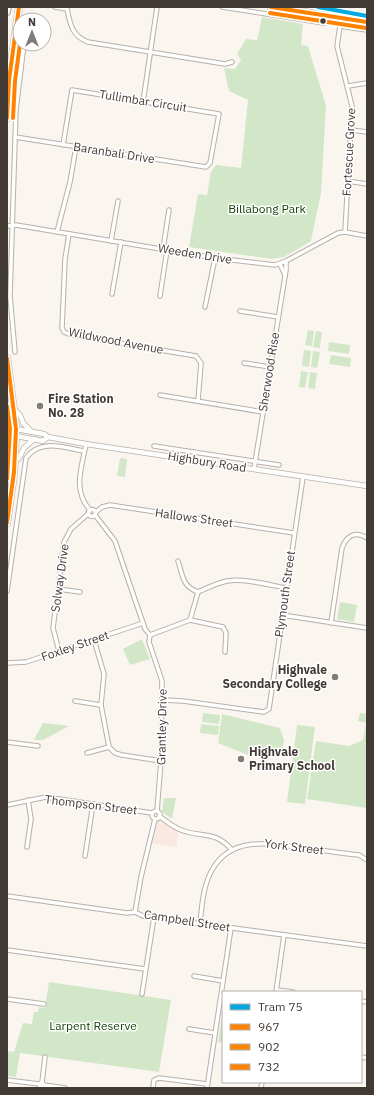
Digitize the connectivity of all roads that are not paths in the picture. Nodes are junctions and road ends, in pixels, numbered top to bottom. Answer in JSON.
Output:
{"nodes":[{"id":1,"x":8,"y":7,"type":"edge"},
{"id":2,"x":55,"y":7,"type":"edge"},
{"id":3,"x":158,"y":7,"type":"edge"},
{"id":4,"x":222,"y":7,"type":"edge"},
{"id":5,"x":271,"y":7,"type":"edge"},
{"id":6,"x":7,"y":12,"type":"edge"},
{"id":7,"x":312,"y":13,"type":"junction"},
{"id":8,"x":334,"y":17,"type":"junction"},
{"id":9,"x":300,"y":19,"type":"junction"},
{"id":10,"x":347,"y":19,"type":"junction"},
{"id":11,"x":367,"y":22,"type":"edge"},
{"id":12,"x":324,"y":23,"type":"dead end"},
{"id":13,"x":340,"y":26,"type":"junction"},
{"id":14,"x":367,"y":30,"type":"edge"},
{"id":15,"x":12,"y":52,"type":"edge"},
{"id":16,"x":23,"y":52,"type":"edge"},
{"id":17,"x":150,"y":52,"type":"junction"},
{"id":18,"x":232,"y":62,"type":"dead end"},
{"id":19,"x":8,"y":70,"type":"edge"},
{"id":20,"x":367,"y":83,"type":"edge"},
{"id":21,"x":348,"y":86,"type":"junction"},
{"id":22,"x":143,"y":102,"type":"junction"},
{"id":23,"x":7,"y":118,"type":"edge"},
{"id":24,"x":351,"y":130,"type":"junction"},
{"id":25,"x":367,"y":132,"type":"edge"},
{"id":26,"x":15,"y":137,"type":"junction"},
{"id":27,"x":62,"y":145,"type":"junction"},
{"id":28,"x":76,"y":147,"type":"junction"},
{"id":29,"x":210,"y":163,"type":"joint"},
{"id":30,"x":348,"y":181,"type":"junction"},
{"id":31,"x":367,"y":184,"type":"edge"},
{"id":32,"x":118,"y":201,"type":"dead end"},
{"id":33,"x":169,"y":210,"type":"dead end"},
{"id":34,"x":7,"y":221,"type":"edge"},
{"id":35,"x":14,"y":225,"type":"junction"},
{"id":36,"x":7,"y":226,"type":"edge"},
{"id":37,"x":57,"y":232,"type":"junction"},
{"id":38,"x":345,"y":232,"type":"junction"},
{"id":39,"x":69,"y":234,"type":"junction"},
{"id":40,"x":367,"y":236,"type":"edge"},
{"id":41,"x":111,"y":241,"type":"junction"},
{"id":42,"x":121,"y":242,"type":"junction"},
{"id":43,"x":165,"y":249,"type":"junction"},
{"id":44,"x":215,"y":258,"type":"junction"},
{"id":45,"x":286,"y":261,"type":"junction"},
{"id":46,"x":280,"y":264,"type":"junction"},
{"id":47,"x":285,"y":275,"type":"junction"},
{"id":48,"x":112,"y":294,"type":"dead end"},
{"id":49,"x":160,"y":296,"type":"dead end"},
{"id":50,"x":205,"y":307,"type":"dead end"},
{"id":51,"x":240,"y":311,"type":"dead end"},
{"id":52,"x":278,"y":317,"type":"junction"},
{"id":53,"x":15,"y":352,"type":"dead end"},
{"id":54,"x":7,"y":358,"type":"edge"},
{"id":55,"x":244,"y":363,"type":"dead end"},
{"id":56,"x":270,"y":367,"type":"junction"},
{"id":57,"x":160,"y":394,"type":"dead end"},
{"id":58,"x":198,"y":401,"type":"junction"},
{"id":59,"x":15,"y":410,"type":"junction"},
{"id":60,"x":263,"y":412,"type":"junction"},
{"id":61,"x":7,"y":428,"type":"edge"},
{"id":62,"x":16,"y":429,"type":"junction"},
{"id":63,"x":32,"y":432,"type":"junction"},
{"id":64,"x":7,"y":435,"type":"edge"},
{"id":65,"x":16,"y":436,"type":"junction"},
{"id":66,"x":48,"y":437,"type":"junction"},
{"id":67,"x":34,"y":439,"type":"junction"},
{"id":68,"x":86,"y":444,"type":"junction"},
{"id":69,"x":154,"y":446,"type":"dead end"},
{"id":70,"x":84,"y":451,"type":"junction"},
{"id":71,"x":15,"y":461,"type":"junction"},
{"id":72,"x":256,"y":461,"type":"junction"},
{"id":73,"x":279,"y":465,"type":"dead end"},
{"id":74,"x":254,"y":469,"type":"junction"},
{"id":75,"x":303,"y":476,"type":"junction"},
{"id":76,"x":367,"y":486,"type":"edge"},
{"id":77,"x":89,"y":512,"type":"junction"},
{"id":78,"x":95,"y":513,"type":"junction"},
{"id":79,"x":7,"y":523,"type":"edge"},
{"id":80,"x":294,"y":533,"type":"junction"},
{"id":81,"x":367,"y":538,"type":"edge"},
{"id":82,"x":178,"y":561,"type":"dead end"},
{"id":83,"x":286,"y":588,"type":"junction"},
{"id":84,"x":58,"y":589,"type":"junction"},
{"id":85,"x":7,"y":591,"type":"edge"},
{"id":86,"x":80,"y":592,"type":"dead end"},
{"id":87,"x":198,"y":592,"type":"junction"},
{"id":88,"x":282,"y":615,"type":"junction"},
{"id":89,"x":190,"y":620,"type":"junction"},
{"id":90,"x":143,"y":623,"type":"junction"},
{"id":91,"x":331,"y":623,"type":"junction"},
{"id":92,"x":367,"y":628,"type":"edge"},
{"id":93,"x":150,"y":635,"type":"junction"},
{"id":94,"x":94,"y":640,"type":"junction"},
{"id":95,"x":59,"y":651,"type":"junction"},
{"id":96,"x":225,"y":652,"type":"dead end"},
{"id":97,"x":7,"y":663,"type":"edge"},
{"id":98,"x":162,"y":700,"type":"junction"},
{"id":99,"x":74,"y":702,"type":"dead end"},
{"id":100,"x":101,"y":705,"type":"junction"},
{"id":101,"x":7,"y":742,"type":"edge"},
{"id":102,"x":38,"y":746,"type":"dead end"},
{"id":103,"x":110,"y":746,"type":"junction"},
{"id":104,"x":87,"y":753,"type":"dead end"},
{"id":105,"x":161,"y":761,"type":"junction"},
{"id":106,"x":28,"y":800,"type":"junction"},
{"id":107,"x":93,"y":804,"type":"junction"},
{"id":108,"x":7,"y":805,"type":"edge"},
{"id":109,"x":157,"y":811,"type":"junction"},
{"id":110,"x":152,"y":813,"type":"junction"},
{"id":111,"x":160,"y":816,"type":"junction"},
{"id":112,"x":155,"y":819,"type":"junction"},
{"id":113,"x":27,"y":847,"type":"dead end"},
{"id":114,"x":232,"y":850,"type":"junction"},
{"id":115,"x":85,"y":856,"type":"dead end"},
{"id":116,"x":367,"y":860,"type":"edge"},
{"id":117,"x":7,"y":896,"type":"edge"},
{"id":118,"x":135,"y":912,"type":"junction"},
{"id":119,"x":154,"y":917,"type":"junction"},
{"id":120,"x":200,"y":923,"type":"junction"},
{"id":121,"x":231,"y":928,"type":"junction"},
{"id":122,"x":284,"y":935,"type":"junction"},
{"id":123,"x":367,"y":946,"type":"edge"},
{"id":124,"x":7,"y":950,"type":"edge"},
{"id":125,"x":145,"y":969,"type":"junction"},
{"id":126,"x":194,"y":976,"type":"dead end"},
{"id":127,"x":223,"y":981,"type":"junction"},
{"id":128,"x":276,"y":991,"type":"edge"},
{"id":129,"x":142,"y":994,"type":"dead end"},
{"id":130,"x":7,"y":999,"type":"edge"},
{"id":131,"x":44,"y":1004,"type":"dead end"},
{"id":132,"x":189,"y":1029,"type":"dead end"},
{"id":133,"x":215,"y":1033,"type":"junction"},
{"id":134,"x":45,"y":1057,"type":"dead end"},
{"id":135,"x":7,"y":1080,"type":"edge"},
{"id":136,"x":41,"y":1085,"type":"edge"},
{"id":137,"x":207,"y":1086,"type":"edge"},
{"id":138,"x":65,"y":1088,"type":"edge"},
{"id":139,"x":153,"y":1088,"type":"edge"}],
"edges":[{"from":1,"to":6,"type":"highway"},
{"from":2,"to":17,"type":"street"},
{"from":3,"to":17,"type":"street"},
{"from":4,"to":9,"type":"street"},
{"from":5,"to":7,"type":"highway"},
{"from":7,"to":8,"type":"highway"},
{"from":7,"to":9,"type":"street"},
{"from":8,"to":10,"type":"highway"},
{"from":8,"to":13,"type":"street"},
{"from":9,"to":12,"type":"street"},
{"from":10,"to":11,"type":"highway"},
{"from":10,"to":13,"type":"street"},
{"from":13,"to":14,"type":"street"},
{"from":13,"to":21,"type":"street","name":"Fortescue Grove"},
{"from":15,"to":19,"type":"highway"},
{"from":16,"to":26,"type":"street"},
{"from":17,"to":18,"type":"street"},
{"from":17,"to":22,"type":"street"},
{"from":19,"to":23,"type":"highway"},
{"from":20,"to":21,"type":"street"},
{"from":21,"to":24,"type":"street","name":"Fortescue Grove"},
{"from":22,"to":27,"type":"street","name":"Tullimbar Circuit"},
{"from":22,"to":29,"type":"street","name":"Tullimbar Circuit"},
{"from":24,"to":25,"type":"street"},
{"from":24,"to":30,"type":"street","name":"Fortescue Grove"},
{"from":26,"to":27,"type":"street","name":"Baranbali Drive"},
{"from":26,"to":35,"type":"street"},
{"from":27,"to":28,"type":"street","name":"Baranbali Drive"},
{"from":28,"to":29,"type":"street","name":"Baranbali Drive"},
{"from":28,"to":37,"type":"street"},
{"from":30,"to":31,"type":"street"},
{"from":30,"to":38,"type":"street","name":"Fortescue Grove"},
{"from":32,"to":41,"type":"street"},
{"from":33,"to":43,"type":"street"},
{"from":34,"to":35,"type":"street","name":"Weeden Drive"},
{"from":35,"to":36,"type":"street","name":"Weeden Drive"},
{"from":35,"to":37,"type":"street","name":"Weeden Drive"},
{"from":35,"to":53,"type":"street"},
{"from":37,"to":39,"type":"street","name":"Weeden Drive"},
{"from":38,"to":40,"type":"street"},
{"from":38,"to":45,"type":"street","name":"Weeden Drive"},
{"from":39,"to":41,"type":"street","name":"Weeden Drive"},
{"from":39,"to":58,"type":"street","name":"Wildwood Avenue"},
{"from":41,"to":42,"type":"street","name":"Weeden Drive"},
{"from":42,"to":43,"type":"street","name":"Weeden Drive"},
{"from":42,"to":48,"type":"street"},
{"from":43,"to":44,"type":"street","name":"Weeden Drive"},
{"from":43,"to":49,"type":"street"},
{"from":44,"to":46,"type":"street","name":"Weeden Drive"},
{"from":44,"to":50,"type":"street"},
{"from":45,"to":46,"type":"street","name":"Weeden Drive"},
{"from":45,"to":47,"type":"street","name":"Sherwood Rise"},
{"from":46,"to":47,"type":"street"},
{"from":47,"to":52,"type":"street","name":"Sherwood Rise"},
{"from":51,"to":52,"type":"street"},
{"from":52,"to":56,"type":"street","name":"Sherwood Rise"},
{"from":54,"to":59,"type":"highway"},
{"from":55,"to":56,"type":"street"},
{"from":56,"to":60,"type":"street","name":"Sherwood Rise"},
{"from":57,"to":58,"type":"street"},
{"from":58,"to":60,"type":"street"},
{"from":59,"to":62,"type":"highway"},
{"from":59,"to":63,"type":"main road"},
{"from":60,"to":72,"type":"street","name":"Sherwood Rise"},
{"from":61,"to":62,"type":"main road","name":"Highbury Road"},
{"from":62,"to":63,"type":"main road","name":"Highbury Road"},
{"from":62,"to":65,"type":"highway"},
{"from":63,"to":66,"type":"main road","name":"Highbury Road"},
{"from":64,"to":65,"type":"main road","name":"Highbury Road"},
{"from":65,"to":67,"type":"main road","name":"Highbury Road"},
{"from":65,"to":71,"type":"highway"},
{"from":66,"to":67,"type":"main road","name":"Highbury Road"},
{"from":66,"to":68,"type":"main road","name":"Highbury Road"},
{"from":67,"to":71,"type":"main road"},
{"from":68,"to":70,"type":"street"},
{"from":68,"to":74,"type":"main road","name":"Highbury Road"},
{"from":69,"to":72,"type":"street"},
{"from":70,"to":77,"type":"street"},
{"from":70,"to":85,"type":"street"},
{"from":71,"to":79,"type":"highway"},
{"from":72,"to":73,"type":"street"},
{"from":72,"to":74,"type":"street","name":"Sherwood Rise"},
{"from":74,"to":75,"type":"main road","name":"Highbury Road"},
{"from":75,"to":76,"type":"main road","name":"Highbury Road"},
{"from":75,"to":80,"type":"street","name":"Plymouth Street"},
{"from":77,"to":78,"type":"street"},
{"from":77,"to":84,"type":"street","name":"Solway Drive"},
{"from":78,"to":80,"type":"street","name":"Hallows Street"},
{"from":78,"to":90,"type":"street","name":"Grantley Drive"},
{"from":80,"to":83,"type":"street","name":"Plymouth Street"},
{"from":81,"to":91,"type":"street"},
{"from":82,"to":87,"type":"street"},
{"from":83,"to":87,"type":"street"},
{"from":83,"to":88,"type":"street","name":"Plymouth Street"},
{"from":84,"to":86,"type":"street"},
{"from":84,"to":95,"type":"street","name":"Solway Drive"},
{"from":87,"to":89,"type":"street"},
{"from":88,"to":91,"type":"street"},
{"from":88,"to":98,"type":"street","name":"Plymouth Street"},
{"from":89,"to":93,"type":"street"},
{"from":89,"to":96,"type":"street"},
{"from":90,"to":93,"type":"street","name":"Grantley Drive"},
{"from":90,"to":94,"type":"street","name":"Foxley Street"},
{"from":91,"to":92,"type":"street"},
{"from":93,"to":98,"type":"street","name":"Grantley Drive"},
{"from":94,"to":95,"type":"street","name":"Foxley Street"},
{"from":94,"to":100,"type":"street"},
{"from":95,"to":97,"type":"street","name":"Foxley Street"},
{"from":98,"to":105,"type":"street","name":"Grantley Drive"},
{"from":99,"to":100,"type":"street"},
{"from":100,"to":103,"type":"street"},
{"from":101,"to":102,"type":"street"},
{"from":103,"to":104,"type":"street"},
{"from":103,"to":105,"type":"street"},
{"from":105,"to":109,"type":"street","name":"Grantley Drive"},
{"from":106,"to":107,"type":"street","name":"Thompson Street"},
{"from":106,"to":108,"type":"street","name":"Thompson Street"},
{"from":106,"to":113,"type":"street"},
{"from":107,"to":110,"type":"street","name":"Thompson Street"},
{"from":107,"to":115,"type":"street"},
{"from":109,"to":110,"type":"street"},
{"from":109,"to":111,"type":"street"},
{"from":110,"to":112,"type":"street"},
{"from":111,"to":112,"type":"street"},
{"from":111,"to":114,"type":"street"},
{"from":112,"to":118,"type":"street"},
{"from":114,"to":116,"type":"street","name":"York Street"},
{"from":114,"to":120,"type":"street","name":"York Street"},
{"from":117,"to":118,"type":"street","name":"Campbell Street"},
{"from":118,"to":119,"type":"street","name":"Campbell Street"},
{"from":119,"to":120,"type":"street","name":"Campbell Street"},
{"from":119,"to":125,"type":"street"},
{"from":120,"to":121,"type":"street","name":"Campbell Street"},
{"from":121,"to":122,"type":"street","name":"Campbell Street"},
{"from":121,"to":127,"type":"street"},
{"from":122,"to":123,"type":"street","name":"Campbell Street"},
{"from":122,"to":128,"type":"street"},
{"from":124,"to":125,"type":"street"},
{"from":125,"to":129,"type":"street"},
{"from":126,"to":127,"type":"street"},
{"from":127,"to":133,"type":"street"},
{"from":130,"to":131,"type":"street"},
{"from":132,"to":133,"type":"street"},
{"from":133,"to":137,"type":"street"},
{"from":134,"to":136,"type":"street"},
{"from":135,"to":136,"type":"street"},
{"from":136,"to":138,"type":"street"},
{"from":137,"to":139,"type":"street"}]}
